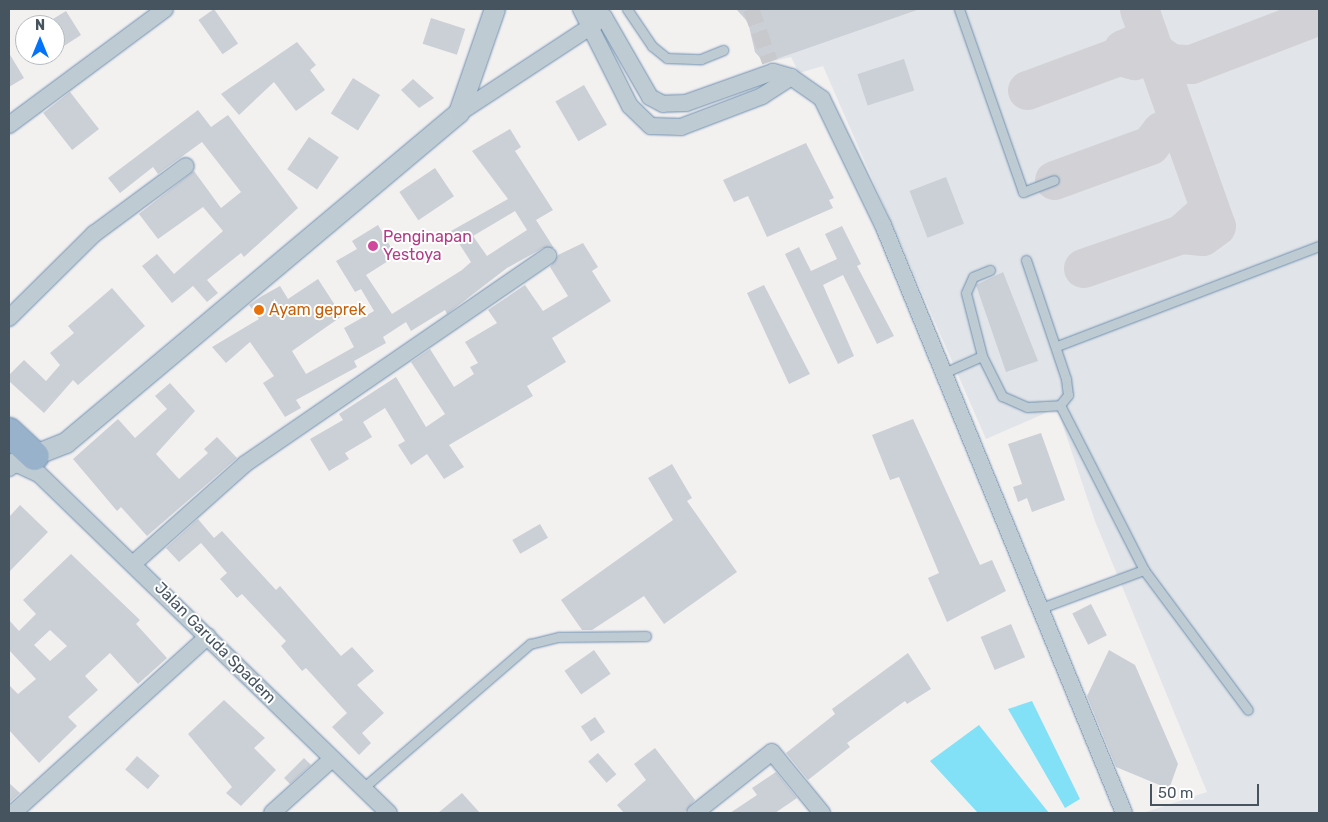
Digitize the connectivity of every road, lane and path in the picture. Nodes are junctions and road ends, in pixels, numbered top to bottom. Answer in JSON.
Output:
{"nodes":[{"id":1,"x":165,"y":9,"type":"edge"},
{"id":2,"x":495,"y":9,"type":"edge"},
{"id":3,"x":581,"y":9,"type":"edge"},
{"id":4,"x":588,"y":9,"type":"edge"},
{"id":5,"x":627,"y":9,"type":"edge"},
{"id":6,"x":959,"y":9,"type":"edge"},
{"id":7,"x":604,"y":17,"type":"junction"},
{"id":8,"x":588,"y":30,"type":"junction"},
{"id":9,"x":723,"y":50,"type":"dead end"},
{"id":10,"x":785,"y":82,"type":"junction"},
{"id":11,"x":459,"y":113,"type":"junction"},
{"id":12,"x":9,"y":125,"type":"edge"},
{"id":13,"x":186,"y":166,"type":"dead end"},
{"id":14,"x":1054,"y":180,"type":"dead end"},
{"id":15,"x":1319,"y":246,"type":"edge"},
{"id":16,"x":548,"y":256,"type":"dead end"},
{"id":17,"x":1026,"y":260,"type":"dead end"},
{"id":18,"x":990,"y":270,"type":"dead end"},
{"id":19,"x":9,"y":318,"type":"edge"},
{"id":20,"x":1057,"y":346,"type":"junction"},
{"id":21,"x":982,"y":356,"type":"junction"},
{"id":22,"x":946,"y":372,"type":"junction"},
{"id":23,"x":1060,"y":405,"type":"junction"},
{"id":24,"x":9,"y":432,"type":"edge"},
{"id":25,"x":21,"y":464,"type":"edge"},
{"id":26,"x":134,"y":563,"type":"junction"},
{"id":27,"x":1144,"y":570,"type":"junction"},
{"id":28,"x":1041,"y":608,"type":"junction"},
{"id":29,"x":208,"y":636,"type":"junction"},
{"id":30,"x":646,"y":636,"type":"dead end"},
{"id":31,"x":1248,"y":710,"type":"dead end"},
{"id":32,"x":332,"y":759,"type":"junction"},
{"id":33,"x":363,"y":788,"type":"junction"},
{"id":34,"x":14,"y":813,"type":"edge"},
{"id":35,"x":272,"y":813,"type":"edge"},
{"id":36,"x":389,"y":813,"type":"edge"},
{"id":37,"x":695,"y":813,"type":"edge"},
{"id":38,"x":822,"y":813,"type":"edge"},
{"id":39,"x":1124,"y":813,"type":"edge"}],
"edges":[{"from":1,"to":12,"type":"street"},
{"from":2,"to":11,"type":"street"},
{"from":3,"to":8,"type":"street"},
{"from":4,"to":7,"type":"street"},
{"from":5,"to":9,"type":"lane"},
{"from":6,"to":14,"type":"lane"},
{"from":7,"to":8,"type":"street"},
{"from":7,"to":10,"type":"street"},
{"from":8,"to":10,"type":"street"},
{"from":8,"to":11,"type":"street"},
{"from":10,"to":22,"type":"street"},
{"from":11,"to":25,"type":"street"},
{"from":13,"to":19,"type":"street"},
{"from":15,"to":20,"type":"lane"},
{"from":16,"to":26,"type":"street"},
{"from":17,"to":20,"type":"lane"},
{"from":18,"to":21,"type":"lane"},
{"from":20,"to":23,"type":"lane"},
{"from":21,"to":22,"type":"lane"},
{"from":21,"to":23,"type":"lane"},
{"from":22,"to":28,"type":"street"},
{"from":23,"to":27,"type":"lane"},
{"from":24,"to":25,"type":"highway"},
{"from":25,"to":26,"type":"street","name":"Jalan Garuda Spadem"},
{"from":26,"to":29,"type":"street","name":"Jalan Garuda Spadem"},
{"from":27,"to":28,"type":"lane"},
{"from":27,"to":31,"type":"lane"},
{"from":28,"to":39,"type":"street"},
{"from":29,"to":32,"type":"street","name":"Jalan Garuda Spadem"},
{"from":29,"to":34,"type":"street"},
{"from":30,"to":33,"type":"lane"},
{"from":32,"to":33,"type":"street","name":"Jalan Garuda Spadem"},
{"from":32,"to":35,"type":"street"},
{"from":33,"to":36,"type":"street","name":"Jalan Garuda Spadem"},
{"from":37,"to":38,"type":"street"}]}
